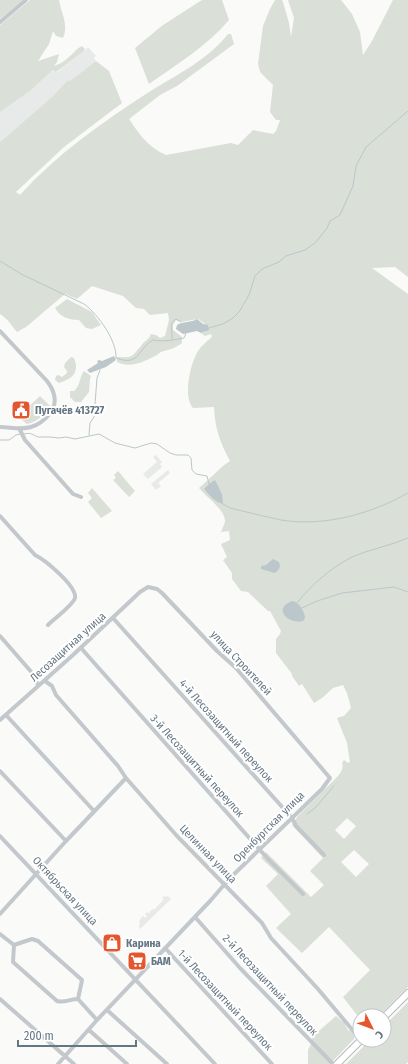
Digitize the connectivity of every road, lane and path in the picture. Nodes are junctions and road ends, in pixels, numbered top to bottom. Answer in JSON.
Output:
{"nodes":[{"id":1,"x":26,"y":0,"type":"edge"},
{"id":2,"x":0,"y":22,"type":"edge"},
{"id":3,"x":0,"y":331,"type":"edge"},
{"id":4,"x":0,"y":427,"type":"edge"},
{"id":5,"x":19,"y":428,"type":"junction"},
{"id":6,"x":81,"y":497,"type":"dead end"},
{"id":7,"x":0,"y":516,"type":"edge"},
{"id":8,"x":148,"y":587,"type":"joint"},
{"id":9,"x":113,"y":618,"type":"junction"},
{"id":10,"x":48,"y":625,"type":"dead end"},
{"id":11,"x":0,"y":636,"type":"edge"},
{"id":12,"x":81,"y":648,"type":"junction"},
{"id":13,"x":45,"y":681,"type":"junction"},
{"id":14,"x":38,"y":685,"type":"junction"},
{"id":15,"x":6,"y":715,"type":"junction"},
{"id":16,"x":0,"y":720,"type":"edge"},
{"id":17,"x":0,"y":771,"type":"edge"},
{"id":18,"x":126,"y":778,"type":"junction"},
{"id":19,"x":330,"y":778,"type":"joint"},
{"id":20,"x":94,"y":811,"type":"junction"},
{"id":21,"x":292,"y":818,"type":"junction"},
{"id":22,"x":0,"y":836,"type":"edge"},
{"id":23,"x":66,"y":841,"type":"junction"},
{"id":24,"x":259,"y":849,"type":"junction"},
{"id":25,"x":324,"y":855,"type":"dead end"},
{"id":26,"x":36,"y":874,"type":"junction"},
{"id":27,"x":224,"y":885,"type":"junction"},
{"id":28,"x":303,"y":894,"type":"dead end"},
{"id":29,"x":0,"y":914,"type":"edge"},
{"id":30,"x":195,"y":917,"type":"junction"},
{"id":31,"x":0,"y":934,"type":"edge"},
{"id":32,"x":14,"y":944,"type":"junction"},
{"id":33,"x":165,"y":948,"type":"junction"},
{"id":34,"x":136,"y":979,"type":"junction"},
{"id":35,"x":408,"y":993,"type":"edge"},
{"id":36,"x":0,"y":999,"type":"edge"},
{"id":37,"x":78,"y":999,"type":"junction"},
{"id":38,"x":392,"y":1009,"type":"edge"},
{"id":39,"x":107,"y":1010,"type":"junction"},
{"id":40,"x":97,"y":1020,"type":"junction"},
{"id":41,"x":352,"y":1029,"type":"edge"},
{"id":42,"x":89,"y":1030,"type":"junction"},
{"id":43,"x":352,"y":1048,"type":"edge"},
{"id":44,"x":65,"y":1056,"type":"junction"},
{"id":45,"x":58,"y":1064,"type":"edge"},
{"id":46,"x":74,"y":1064,"type":"edge"},
{"id":47,"x":127,"y":1064,"type":"edge"},
{"id":48,"x":167,"y":1064,"type":"edge"},
{"id":49,"x":215,"y":1064,"type":"edge"},
{"id":50,"x":272,"y":1064,"type":"edge"},
{"id":51,"x":333,"y":1064,"type":"edge"},
{"id":52,"x":337,"y":1064,"type":"edge"}],
"edges":[{"from":1,"to":2,"type":"street"},
{"from":3,"to":5,"type":"street"},
{"from":4,"to":5,"type":"street"},
{"from":5,"to":6,"type":"street"},
{"from":7,"to":10,"type":"street"},
{"from":8,"to":9,"type":"street","name":"Лесозащитная улица"},
{"from":8,"to":19,"type":"street","name":"улица Строителей"},
{"from":9,"to":12,"type":"street","name":"Лесозащитная улица"},
{"from":9,"to":21,"type":"street","name":"4-й Лесозащитный переулок"},
{"from":11,"to":14,"type":"street"},
{"from":12,"to":13,"type":"street","name":"Лесозащитная улица"},
{"from":12,"to":24,"type":"street","name":"3-й Лесозащитный переулок"},
{"from":13,"to":14,"type":"street","name":"Лесозащитная улица"},
{"from":13,"to":18,"type":"street","name":"Целинная улица"},
{"from":14,"to":15,"type":"street","name":"Лесозащитная улица"},
{"from":15,"to":16,"type":"street","name":"Лесозащитная улица"},
{"from":15,"to":20,"type":"street"},
{"from":17,"to":23,"type":"street"},
{"from":18,"to":20,"type":"street"},
{"from":18,"to":27,"type":"street","name":"Целинная улица"},
{"from":19,"to":21,"type":"street","name":"Оренбургская улица"},
{"from":20,"to":23,"type":"street"},
{"from":21,"to":24,"type":"street","name":"Оренбургская улица"},
{"from":21,"to":25,"type":"street","name":"4-й Лесозащитный переулок"},
{"from":22,"to":26,"type":"street","name":"Октябрьская улица"},
{"from":23,"to":26,"type":"street"},
{"from":24,"to":27,"type":"street","name":"Оренбургская улица"},
{"from":24,"to":28,"type":"street","name":"3-й Лесозащитный переулок"},
{"from":26,"to":29,"type":"street"},
{"from":26,"to":34,"type":"street","name":"Октябрьская улица"},
{"from":27,"to":30,"type":"street","name":"Оренбургская улица"},
{"from":27,"to":41,"type":"street","name":"Целинная улица"},
{"from":30,"to":33,"type":"street","name":"Оренбургская улица"},
{"from":30,"to":51,"type":"street","name":"2-й Лесозащитный переулок"},
{"from":31,"to":32,"type":"street"},
{"from":32,"to":37,"type":"street"},
{"from":32,"to":37,"type":"street"},
{"from":33,"to":34,"type":"street","name":"Оренбургская улица"},
{"from":33,"to":50,"type":"street","name":"1-й Лесозащитный переулок"},
{"from":34,"to":39,"type":"street","name":"Оренбургская улица"},
{"from":34,"to":49,"type":"street","name":"Октябрьская улица"},
{"from":35,"to":38,"type":"highway"},
{"from":36,"to":44,"type":"street"},
{"from":37,"to":40,"type":"street"},
{"from":39,"to":40,"type":"street","name":"Оренбургская улица"},
{"from":39,"to":48,"type":"street"},
{"from":40,"to":42,"type":"street","name":"Оренбургская улица"},
{"from":42,"to":44,"type":"street","name":"Оренбургская улица"},
{"from":42,"to":47,"type":"street"},
{"from":43,"to":52,"type":"highway"},
{"from":44,"to":45,"type":"street","name":"Оренбургская улица"},
{"from":44,"to":46,"type":"street"}]}
